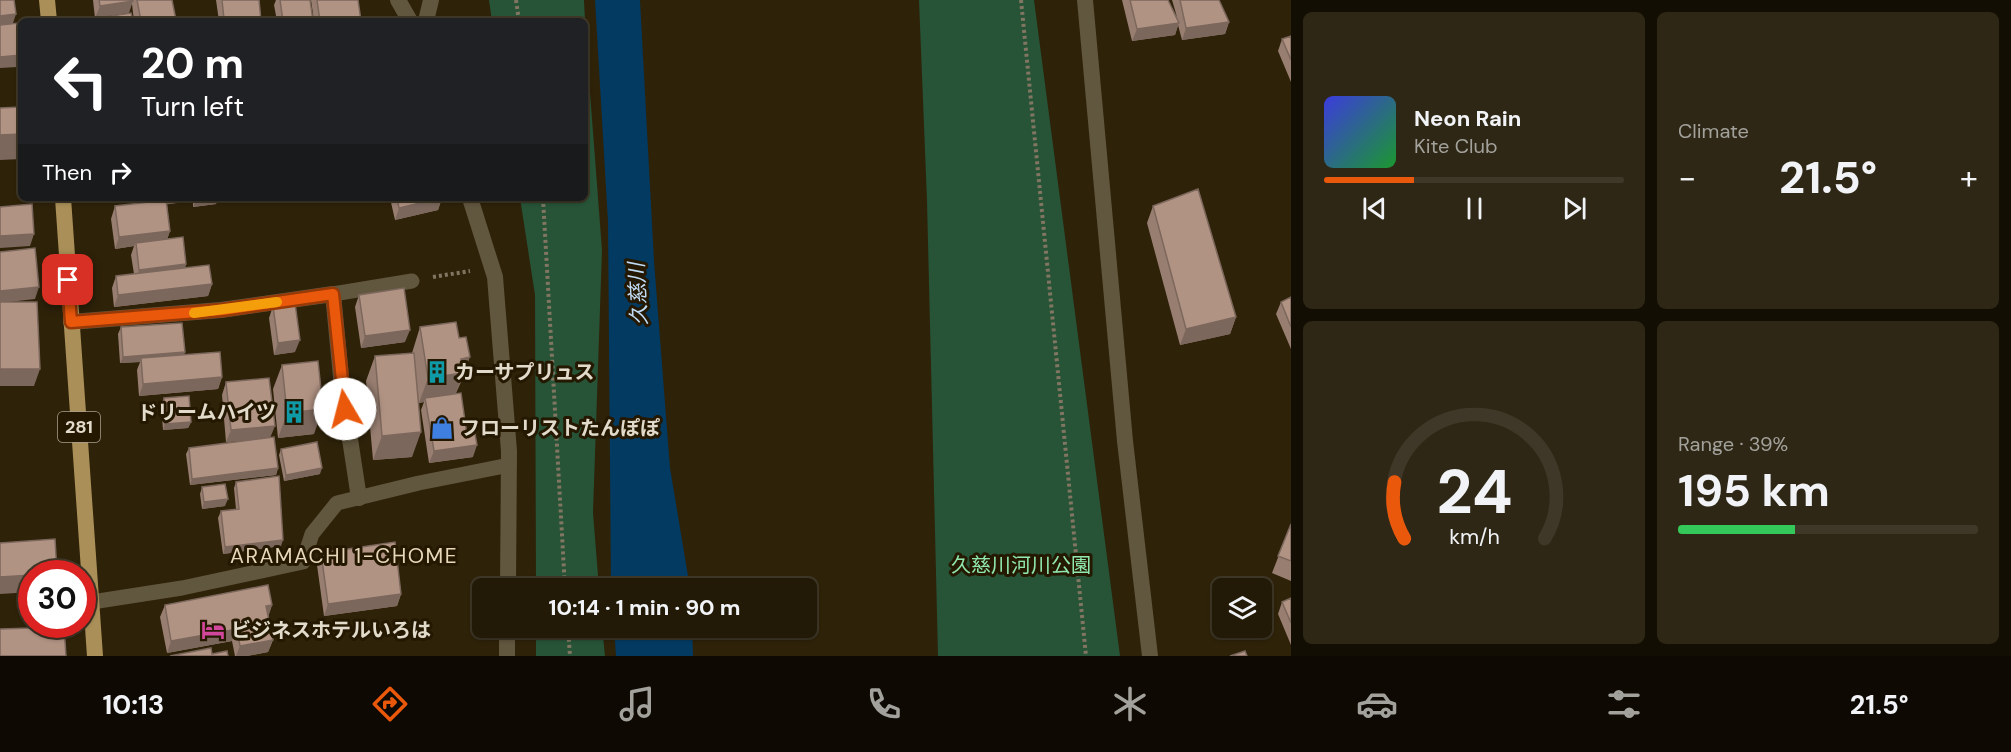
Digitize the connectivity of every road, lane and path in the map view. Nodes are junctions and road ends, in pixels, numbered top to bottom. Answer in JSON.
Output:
{"nodes":[{"id":1,"x":46,"y":0,"type":"edge"},
{"id":2,"x":398,"y":0,"type":"edge"},
{"id":3,"x":430,"y":0,"type":"edge"},
{"id":4,"x":516,"y":0,"type":"edge"},
{"id":5,"x":1021,"y":0,"type":"edge"},
{"id":6,"x":1085,"y":0,"type":"edge"},
{"id":7,"x":49,"y":18,"type":"edge"},
{"id":8,"x":408,"y":18,"type":"edge"},
{"id":9,"x":427,"y":18,"type":"edge"},
{"id":10,"x":519,"y":18,"type":"edge"},
{"id":11,"x":63,"y":201,"type":"edge"},
{"id":12,"x":471,"y":201,"type":"edge"},
{"id":13,"x":543,"y":201,"type":"edge"},
{"id":14,"x":491,"y":267,"type":"junction"},
{"id":15,"x":412,"y":281,"type":"joint"},
{"id":16,"x":333,"y":294,"type":"junction"},
{"id":17,"x":71,"y":322,"type":"junction"},
{"id":18,"x":509,"y":465,"type":"junction"},
{"id":19,"x":359,"y":498,"type":"junction"},
{"id":20,"x":89,"y":560,"type":"edge"},
{"id":21,"x":508,"y":578,"type":"edge"},
{"id":22,"x":564,"y":578,"type":"edge"},
{"id":23,"x":96,"y":601,"type":"edge"},
{"id":24,"x":94,"y":638,"type":"edge"},
{"id":25,"x":507,"y":638,"type":"edge"},
{"id":26,"x":569,"y":638,"type":"edge"},
{"id":27,"x":95,"y":656,"type":"edge"},
{"id":28,"x":507,"y":656,"type":"edge"},
{"id":29,"x":570,"y":656,"type":"edge"},
{"id":30,"x":1086,"y":656,"type":"edge"},
{"id":31,"x":1150,"y":656,"type":"edge"}],
"edges":[{"from":1,"to":7,"type":"highway"},
{"from":2,"to":8,"type":"street"},
{"from":3,"to":9,"type":"street"},
{"from":4,"to":10,"type":"path"},
{"from":5,"to":30,"type":"path"},
{"from":6,"to":31,"type":"street"},
{"from":11,"to":17,"type":"highway","number":"281"},
{"from":12,"to":14,"type":"street"},
{"from":13,"to":22,"type":"path"},
{"from":14,"to":15,"type":"path"},
{"from":14,"to":18,"type":"street"},
{"from":15,"to":16,"type":"lane"},
{"from":16,"to":17,"type":"street"},
{"from":16,"to":19,"type":"street"},
{"from":17,"to":20,"type":"highway","number":"281"},
{"from":18,"to":19,"type":"lane"},
{"from":18,"to":21,"type":"street"},
{"from":19,"to":23,"type":"lane"},
{"from":24,"to":27,"type":"highway","number":"281"},
{"from":25,"to":28,"type":"street"},
{"from":26,"to":29,"type":"path"}]}
